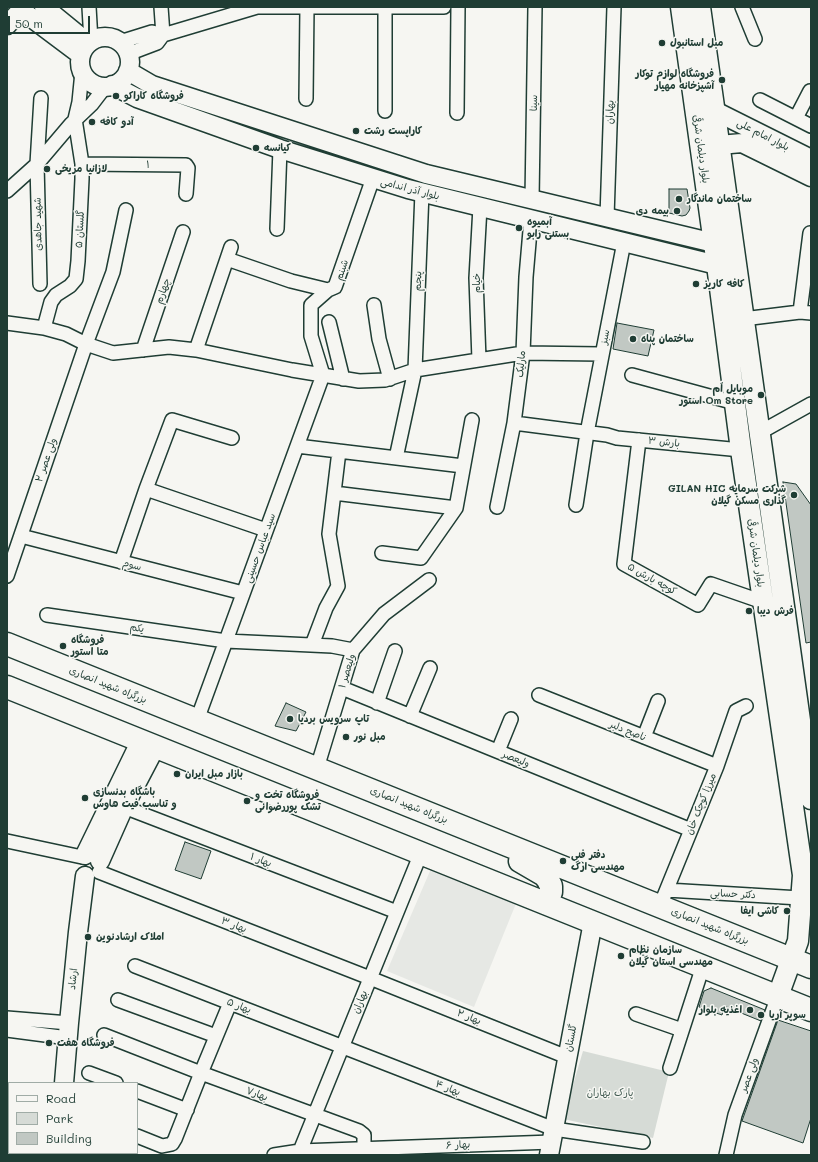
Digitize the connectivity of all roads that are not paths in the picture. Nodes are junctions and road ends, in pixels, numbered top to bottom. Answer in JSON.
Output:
{"nodes":[{"id":1,"x":44,"y":7,"type":"edge"},
{"id":2,"x":89,"y":7,"type":"edge"},
{"id":3,"x":161,"y":7,"type":"edge"},
{"id":4,"x":308,"y":7,"type":"edge"},
{"id":5,"x":385,"y":7,"type":"edge"},
{"id":6,"x":444,"y":7,"type":"edge"},
{"id":7,"x":458,"y":7,"type":"edge"},
{"id":8,"x":535,"y":7,"type":"edge"},
{"id":9,"x":614,"y":7,"type":"edge"},
{"id":10,"x":681,"y":7,"type":"edge"},
{"id":11,"x":700,"y":7,"type":"edge"},
{"id":12,"x":742,"y":7,"type":"edge"},
{"id":13,"x":22,"y":8,"type":"edge"},
{"id":14,"x":7,"y":25,"type":"edge"},
{"id":15,"x":163,"y":34,"type":"junction"},
{"id":16,"x":755,"y":40,"type":"dead end"},
{"id":17,"x":85,"y":53,"type":"junction"},
{"id":18,"x":125,"y":56,"type":"junction"},
{"id":19,"x":108,"y":86,"type":"junction"},
{"id":20,"x":810,"y":91,"type":"dead end"},
{"id":21,"x":41,"y":98,"type":"dead end"},
{"id":22,"x":306,"y":100,"type":"dead end"},
{"id":23,"x":760,"y":100,"type":"dead end"},
{"id":24,"x":385,"y":111,"type":"dead end"},
{"id":25,"x":715,"y":111,"type":"junction"},
{"id":26,"x":457,"y":112,"type":"dead end"},
{"id":27,"x":796,"y":118,"type":"junction"},
{"id":28,"x":75,"y":119,"type":"junction"},
{"id":29,"x":811,"y":126,"type":"edge"},
{"id":30,"x":745,"y":135,"type":"junction"},
{"id":31,"x":719,"y":145,"type":"junction"},
{"id":32,"x":280,"y":149,"type":"junction"},
{"id":33,"x":378,"y":159,"type":"junction"},
{"id":34,"x":811,"y":159,"type":"edge"},
{"id":35,"x":37,"y":164,"type":"junction"},
{"id":36,"x":82,"y":164,"type":"junction"},
{"id":37,"x":811,"y":177,"type":"edge"},
{"id":38,"x":373,"y":178,"type":"junction"},
{"id":39,"x":7,"y":191,"type":"edge"},
{"id":40,"x":422,"y":192,"type":"junction"},
{"id":41,"x":186,"y":194,"type":"dead end"},
{"id":42,"x":532,"y":199,"type":"junction"},
{"id":43,"x":480,"y":206,"type":"junction"},
{"id":44,"x":126,"y":210,"type":"dead end"},
{"id":45,"x":607,"y":217,"type":"junction"},
{"id":46,"x":531,"y":218,"type":"junction"},
{"id":47,"x":277,"y":229,"type":"dead end"},
{"id":48,"x":183,"y":232,"type":"dead end"},
{"id":49,"x":674,"y":233,"type":"junction"},
{"id":50,"x":810,"y":233,"type":"dead end"},
{"id":51,"x":624,"y":242,"type":"junction"},
{"id":52,"x":714,"y":242,"type":"junction"},
{"id":53,"x":670,"y":253,"type":"junction"},
{"id":54,"x":727,"y":266,"type":"junction"},
{"id":55,"x":40,"y":284,"type":"dead end"},
{"id":56,"x":328,"y":290,"type":"junction"},
{"id":57,"x":374,"y":305,"type":"dead end"},
{"id":58,"x":806,"y":312,"type":"edge"},
{"id":59,"x":744,"y":319,"type":"junction"},
{"id":60,"x":329,"y":322,"type":"dead end"},
{"id":61,"x":7,"y":323,"type":"edge"},
{"id":62,"x":44,"y":328,"type":"junction"},
{"id":63,"x":86,"y":344,"type":"junction"},
{"id":64,"x":143,"y":350,"type":"junction"},
{"id":65,"x":196,"y":350,"type":"junction"},
{"id":66,"x":523,"y":353,"type":"junction"},
{"id":67,"x":601,"y":354,"type":"junction"},
{"id":68,"x":479,"y":360,"type":"junction"},
{"id":69,"x":415,"y":370,"type":"junction"},
{"id":70,"x":322,"y":375,"type":"junction"},
{"id":71,"x":632,"y":375,"type":"dead end"},
{"id":72,"x":343,"y":379,"type":"junction"},
{"id":73,"x":390,"y":379,"type":"junction"},
{"id":74,"x":735,"y":404,"type":"junction"},
{"id":75,"x":811,"y":404,"type":"edge"},
{"id":76,"x":472,"y":420,"type":"dead end"},
{"id":77,"x":514,"y":423,"type":"junction"},
{"id":78,"x":587,"y":433,"type":"junction"},
{"id":79,"x":759,"y":433,"type":"junction"},
{"id":80,"x":232,"y":438,"type":"dead end"},
{"id":81,"x":639,"y":440,"type":"junction"},
{"id":82,"x":297,"y":446,"type":"junction"},
{"id":83,"x":741,"y":450,"type":"junction"},
{"id":84,"x":339,"y":451,"type":"junction"},
{"id":85,"x":396,"y":458,"type":"junction"},
{"id":86,"x":463,"y":466,"type":"junction"},
{"id":87,"x":146,"y":489,"type":"junction"},
{"id":88,"x":334,"y":492,"type":"junction"},
{"id":89,"x":576,"y":505,"type":"dead end"},
{"id":90,"x":497,"y":507,"type":"dead end"},
{"id":91,"x":456,"y":508,"type":"junction"},
{"id":92,"x":266,"y":530,"type":"junction"},
{"id":93,"x":21,"y":536,"type":"junction"},
{"id":94,"x":382,"y":553,"type":"dead end"},
{"id":95,"x":121,"y":562,"type":"junction"},
{"id":96,"x":7,"y":576,"type":"edge"},
{"id":97,"x":429,"y":580,"type":"dead end"},
{"id":98,"x":243,"y":593,"type":"junction"},
{"id":99,"x":763,"y":602,"type":"junction"},
{"id":100,"x":47,"y":615,"type":"dead end"},
{"id":101,"x":226,"y":641,"type":"junction"},
{"id":102,"x":7,"y":644,"type":"edge"},
{"id":103,"x":312,"y":646,"type":"junction"},
{"id":104,"x":353,"y":650,"type":"junction"},
{"id":105,"x":395,"y":651,"type":"dead end"},
{"id":106,"x":430,"y":668,"type":"dead end"},
{"id":107,"x":7,"y":687,"type":"edge"},
{"id":108,"x":342,"y":688,"type":"junction"},
{"id":109,"x":539,"y":695,"type":"dead end"},
{"id":110,"x":658,"y":701,"type":"dead end"},
{"id":111,"x":377,"y":703,"type":"junction"},
{"id":112,"x":746,"y":706,"type":"dead end"},
{"id":113,"x":410,"y":716,"type":"junction"},
{"id":114,"x":511,"y":719,"type":"dead end"},
{"id":115,"x":197,"y":720,"type":"junction"},
{"id":116,"x":644,"y":737,"type":"junction"},
{"id":117,"x":148,"y":743,"type":"junction"},
{"id":118,"x":498,"y":752,"type":"junction"},
{"id":119,"x":716,"y":766,"type":"junction"},
{"id":120,"x":317,"y":768,"type":"junction"},
{"id":121,"x":811,"y":799,"type":"edge"},
{"id":122,"x":124,"y":807,"type":"junction"},
{"id":123,"x":464,"y":828,"type":"junction"},
{"id":124,"x":691,"y":830,"type":"junction"},
{"id":125,"x":7,"y":841,"type":"edge"},
{"id":126,"x":421,"y":853,"type":"junction"},
{"id":127,"x":90,"y":864,"type":"junction"},
{"id":128,"x":803,"y":875,"type":"junction"},
{"id":129,"x":663,"y":898,"type":"junction"},
{"id":130,"x":800,"y":898,"type":"junction"},
{"id":131,"x":546,"y":903,"type":"junction"},
{"id":132,"x":397,"y":912,"type":"junction"},
{"id":133,"x":593,"y":922,"type":"junction"},
{"id":134,"x":135,"y":966,"type":"dead end"},
{"id":135,"x":703,"y":966,"type":"junction"},
{"id":136,"x":811,"y":967,"type":"edge"},
{"id":137,"x":791,"y":974,"type":"edge"},
{"id":138,"x":370,"y":978,"type":"junction"},
{"id":139,"x":118,"y":1000,"type":"dead end"},
{"id":140,"x":230,"y":1003,"type":"junction"},
{"id":141,"x":811,"y":1010,"type":"edge"},
{"id":142,"x":636,"y":1014,"type":"dead end"},
{"id":143,"x":7,"y":1018,"type":"edge"},
{"id":144,"x":7,"y":1030,"type":"edge"},
{"id":145,"x":68,"y":1030,"type":"junction"},
{"id":146,"x":682,"y":1030,"type":"junction"},
{"id":147,"x":104,"y":1035,"type":"dead end"},
{"id":148,"x":216,"y":1036,"type":"junction"},
{"id":149,"x":342,"y":1046,"type":"junction"},
{"id":150,"x":567,"y":1057,"type":"junction"},
{"id":151,"x":670,"y":1068,"type":"dead end"},
{"id":152,"x":89,"y":1073,"type":"dead end"},
{"id":153,"x":201,"y":1073,"type":"junction"},
{"id":154,"x":64,"y":1082,"type":"edge"},
{"id":155,"x":113,"y":1082,"type":"edge"},
{"id":156,"x":138,"y":1091,"type":"edge"},
{"id":157,"x":187,"y":1110,"type":"junction"},
{"id":158,"x":314,"y":1115,"type":"junction"},
{"id":159,"x":138,"y":1136,"type":"edge"},
{"id":160,"x":552,"y":1142,"type":"edge"},
{"id":161,"x":643,"y":1142,"type":"dead end"},
{"id":162,"x":479,"y":1149,"type":"edge"},
{"id":163,"x":423,"y":1151,"type":"edge"},
{"id":164,"x":365,"y":1152,"type":"edge"},
{"id":165,"x":299,"y":1153,"type":"edge"},
{"id":166,"x":7,"y":1154,"type":"edge"},
{"id":167,"x":11,"y":1155,"type":"edge"},
{"id":168,"x":274,"y":1155,"type":"edge"},
{"id":169,"x":726,"y":1155,"type":"edge"}],
"edges":[{"from":1,"to":17,"type":"main road"},
{"from":2,"to":17,"type":"street"},
{"from":3,"to":15,"type":"street"},
{"from":4,"to":5,"type":"street"},
{"from":4,"to":15,"type":"street"},
{"from":4,"to":22,"type":"street"},
{"from":5,"to":6,"type":"street"},
{"from":5,"to":24,"type":"street"},
{"from":7,"to":26,"type":"street"},
{"from":8,"to":42,"type":"street","name":"سینا"},
{"from":9,"to":45,"type":"street","name":"بهاران"},
{"from":10,"to":52,"type":"main road","name":"بلوار دیلمان شرقی"},
{"from":11,"to":25,"type":"main road","name":"بلوار دیلمان شرقی"},
{"from":12,"to":16,"type":"street"},
{"from":13,"to":14,"type":"main road"},
{"from":13,"to":17,"type":"main road"},
{"from":15,"to":18,"type":"street"},
{"from":17,"to":18,"type":"main road"},
{"from":17,"to":19,"type":"main road"},
{"from":17,"to":28,"type":"street"},
{"from":18,"to":19,"type":"main road"},
{"from":18,"to":33,"type":"main road","name":"بلوار آذر اندامی"},
{"from":19,"to":28,"type":"street"},
{"from":19,"to":32,"type":"main road","name":"بلوار آذر اندامی"},
{"from":20,"to":27,"type":"street"},
{"from":21,"to":35,"type":"street","name":"شهید جاهدی"},
{"from":23,"to":27,"type":"street"},
{"from":25,"to":30,"type":"main road","name":"بلوار امام علی"},
{"from":25,"to":31,"type":"main road","name":"بلوار دیلمان شرقی"},
{"from":27,"to":29,"type":"street"},
{"from":28,"to":35,"type":"street"},
{"from":28,"to":36,"type":"street","name":"گلستان ۵"},
{"from":30,"to":31,"type":"main road","name":"بلوار امام علی"},
{"from":30,"to":34,"type":"main road","name":"بلوار امام علی"},
{"from":30,"to":37,"type":"main road","name":"بلوار امام علی"},
{"from":31,"to":54,"type":"main road","name":"بلوار دیلمان شرقی"},
{"from":32,"to":38,"type":"main road","name":"بلوار آذر اندامی"},
{"from":32,"to":47,"type":"street"},
{"from":33,"to":38,"type":"main road"},
{"from":33,"to":42,"type":"main road","name":"بلوار آذر اندامی"},
{"from":35,"to":39,"type":"street"},
{"from":35,"to":55,"type":"street","name":"شهید جاهدی"},
{"from":36,"to":41,"type":"street","name":"۱"},
{"from":36,"to":62,"type":"street","name":"گلستان ۵"},
{"from":38,"to":40,"type":"main road","name":"بلوار آذر اندامی"},
{"from":38,"to":56,"type":"street","name":"شبنم"},
{"from":40,"to":43,"type":"main road","name":"بلوار آذر اندامی"},
{"from":40,"to":69,"type":"street","name":"پنجم"},
{"from":42,"to":45,"type":"main road","name":"بلوار آذر اندامی"},
{"from":43,"to":46,"type":"main road","name":"بلوار آذر اندامی"},
{"from":43,"to":68,"type":"street","name":"خیام"},
{"from":44,"to":63,"type":"street","name":"ولی عصر ۲"},
{"from":45,"to":49,"type":"main road","name":"بلوار آذر اندامی"},
{"from":46,"to":51,"type":"main road","name":"بلوار آذر اندامی"},
{"from":46,"to":66,"type":"street","name":"مارلیک"},
{"from":48,"to":64,"type":"street","name":"چهارم"},
{"from":49,"to":52,"type":"main road","name":"بلوار آذر اندامی"},
{"from":49,"to":53,"type":"main road"},
{"from":50,"to":58,"type":"street"},
{"from":51,"to":53,"type":"main road","name":"بلوار آذر اندامی"},
{"from":51,"to":67,"type":"street","name":"سبز"},
{"from":52,"to":54,"type":"main road"},
{"from":53,"to":54,"type":"main road","name":"بلوار آذر اندامی"},
{"from":54,"to":59,"type":"main road","name":"بلوار دیلمان شرقی"},
{"from":54,"to":74,"type":"main road","name":"بلوار دیلمان شرقی"},
{"from":56,"to":65,"type":"street"},
{"from":56,"to":70,"type":"street","name":"شبنم"},
{"from":57,"to":73,"type":"street"},
{"from":58,"to":59,"type":"street"},
{"from":59,"to":79,"type":"main road","name":"بلوار دیلمان شرقی"},
{"from":60,"to":72,"type":"street"},
{"from":61,"to":62,"type":"street"},
{"from":62,"to":63,"type":"street"},
{"from":63,"to":64,"type":"street"},
{"from":63,"to":93,"type":"street","name":"ولی عصر ۲"},
{"from":64,"to":65,"type":"street"},
{"from":65,"to":70,"type":"street"},
{"from":66,"to":67,"type":"street"},
{"from":66,"to":68,"type":"street"},
{"from":66,"to":77,"type":"street","name":"مارلیک"},
{"from":67,"to":78,"type":"street","name":"سبز"},
{"from":68,"to":69,"type":"street"},
{"from":69,"to":73,"type":"street"},
{"from":69,"to":85,"type":"street","name":"پنجم"},
{"from":70,"to":72,"type":"street"},
{"from":70,"to":82,"type":"street","name":"سید عباس حسینی"},
{"from":71,"to":74,"type":"street"},
{"from":72,"to":73,"type":"street"},
{"from":74,"to":83,"type":"main road","name":"بلوار دیلمان شرقی"},
{"from":75,"to":79,"type":"street"},
{"from":76,"to":86,"type":"street"},
{"from":77,"to":78,"type":"street","name":"بارش ۳"},
{"from":77,"to":90,"type":"street","name":"مارلیک"},
{"from":78,"to":81,"type":"street","name":"بارش ۳"},
{"from":78,"to":89,"type":"street","name":"سبز"},
{"from":79,"to":83,"type":"main road"},
{"from":79,"to":121,"type":"main road","name":"بلوار دیلمان شرقی"},
{"from":80,"to":87,"type":"street"},
{"from":81,"to":83,"type":"street","name":"بارش ۳"},
{"from":81,"to":99,"type":"street","name":"کوچه بارش ۵"},
{"from":82,"to":84,"type":"street"},
{"from":82,"to":92,"type":"street","name":"سید عباس حسینی"},
{"from":83,"to":99,"type":"main road","name":"بلوار دیلمان شرقی"},
{"from":84,"to":85,"type":"street"},
{"from":84,"to":88,"type":"street"},
{"from":85,"to":86,"type":"street"},
{"from":86,"to":91,"type":"street"},
{"from":87,"to":92,"type":"street"},
{"from":87,"to":95,"type":"street"},
{"from":88,"to":91,"type":"street"},
{"from":88,"to":103,"type":"street"},
{"from":91,"to":94,"type":"street"},
{"from":92,"to":98,"type":"street","name":"سید عباس حسینی"},
{"from":93,"to":95,"type":"street","name":"سوم"},
{"from":93,"to":96,"type":"street","name":"ولی عصر ۲"},
{"from":95,"to":98,"type":"street","name":"سوم"},
{"from":97,"to":104,"type":"street","name":"ولیعصر ۱"},
{"from":98,"to":101,"type":"street","name":"سید عباس حسینی"},
{"from":99,"to":128,"type":"main road","name":"بلوار دیلمان شرقی"},
{"from":100,"to":101,"type":"street","name":"یکم"},
{"from":101,"to":103,"type":"street","name":"یکم"},
{"from":101,"to":115,"type":"street","name":"سید عباس حسینی"},
{"from":102,"to":115,"type":"highway","name":"بزرگراه شهید انصاری"},
{"from":103,"to":104,"type":"street","name":"یکم"},
{"from":104,"to":108,"type":"street","name":"ولیعصر ۱"},
{"from":105,"to":111,"type":"street"},
{"from":106,"to":113,"type":"street"},
{"from":107,"to":117,"type":"highway","name":"بزرگراه شهید انصاری"},
{"from":108,"to":111,"type":"street","name":"ولیعصر"},
{"from":108,"to":120,"type":"street","name":"ولیعصر ۱"},
{"from":109,"to":116,"type":"street","name":"ناصح دلبر"},
{"from":110,"to":116,"type":"street"},
{"from":111,"to":113,"type":"street","name":"ولیعصر"},
{"from":112,"to":119,"type":"street","name":"میرزا کوچک خان"},
{"from":113,"to":118,"type":"street","name":"ولیعصر"},
{"from":114,"to":118,"type":"street"},
{"from":115,"to":120,"type":"highway","name":"بزرگراه شهید انصاری"},
{"from":116,"to":119,"type":"street","name":"ناصح دلبر"},
{"from":117,"to":122,"type":"main road","name":"ارشاد"},
{"from":117,"to":126,"type":"highway","name":"بزرگراه شهید انصاری"},
{"from":117,"to":127,"type":"main road","name":"ارشاد"},
{"from":118,"to":124,"type":"street","name":"ولیعصر"},
{"from":119,"to":124,"type":"street","name":"میرزا کوچک خان"},
{"from":120,"to":123,"type":"highway","name":"بزرگراه شهید انصاری"},
{"from":122,"to":127,"type":"main road","name":"ارشاد"},
{"from":122,"to":132,"type":"street","name":"بهار ۱"},
{"from":123,"to":129,"type":"highway","name":"بزرگراه شهید انصاری"},
{"from":123,"to":131,"type":"highway"},
{"from":124,"to":129,"type":"street","name":"میرزا کوچک خان"},
{"from":125,"to":127,"type":"street","name":"بهار ۳"},
{"from":126,"to":131,"type":"highway","name":"بزرگراه شهید انصاری"},
{"from":126,"to":132,"type":"street","name":"بهاران"},
{"from":127,"to":138,"type":"street","name":"بهار ۳"},
{"from":127,"to":145,"type":"main road","name":"ارشاد"},
{"from":128,"to":130,"type":"main road","name":"بلوار دیلمان شرقی"},
{"from":128,"to":137,"type":"main road"},
{"from":129,"to":130,"type":"street","name":"دکتر حسابی"},
{"from":129,"to":137,"type":"highway","name":"بزرگراه شهید انصاری"},
{"from":130,"to":137,"type":"main road","name":"بلوار دیلمان شرقی"},
{"from":131,"to":133,"type":"highway","name":"بزرگراه شهید انصاری"},
{"from":132,"to":138,"type":"street","name":"بهاران"},
{"from":133,"to":135,"type":"highway","name":"بزرگراه شهید انصاری"},
{"from":133,"to":150,"type":"main road","name":"گلستان"},
{"from":134,"to":140,"type":"street","name":"بهار ۵"},
{"from":135,"to":137,"type":"highway","name":"بزرگراه شهید انصاری"},
{"from":135,"to":146,"type":"street"},
{"from":136,"to":137,"type":"highway","name":"بزرگراه شهید انصاری"},
{"from":137,"to":141,"type":"highway","name":"بزرگراه شهید انصاری"},
{"from":137,"to":169,"type":"street","name":"ولی عصر"},
{"from":138,"to":149,"type":"street","name":"بهاران"},
{"from":138,"to":150,"type":"street","name":"بهار ۲"},
{"from":139,"to":148,"type":"street"},
{"from":140,"to":148,"type":"street"},
{"from":140,"to":149,"type":"street","name":"بهار ۵"},
{"from":142,"to":146,"type":"street"},
{"from":143,"to":145,"type":"street"},
{"from":144,"to":145,"type":"street"},
{"from":145,"to":154,"type":"main road","name":"ارشاد"},
{"from":146,"to":151,"type":"street"},
{"from":147,"to":153,"type":"street","name":"بهار۷"},
{"from":148,"to":153,"type":"street"},
{"from":149,"to":158,"type":"street","name":"بهاران"},
{"from":149,"to":160,"type":"street","name":"بهار ۴"},
{"from":150,"to":160,"type":"main road","name":"گلستان"},
{"from":152,"to":155,"type":"street"},
{"from":153,"to":157,"type":"street"},
{"from":153,"to":158,"type":"street","name":"بهار۷"},
{"from":156,"to":157,"type":"street"},
{"from":157,"to":159,"type":"street"},
{"from":158,"to":164,"type":"street"},
{"from":158,"to":165,"type":"street","name":"بهاران"},
{"from":160,"to":161,"type":"street"},
{"from":160,"to":162,"type":"street","name":"بهار ۶"},
{"from":162,"to":163,"type":"street","name":"بهار ۶"},
{"from":163,"to":164,"type":"street","name":"بهار ۶"},
{"from":164,"to":165,"type":"street","name":"بهار ۶"},
{"from":165,"to":168,"type":"street","name":"بهار ۶"},
{"from":166,"to":167,"type":"street"}]}
